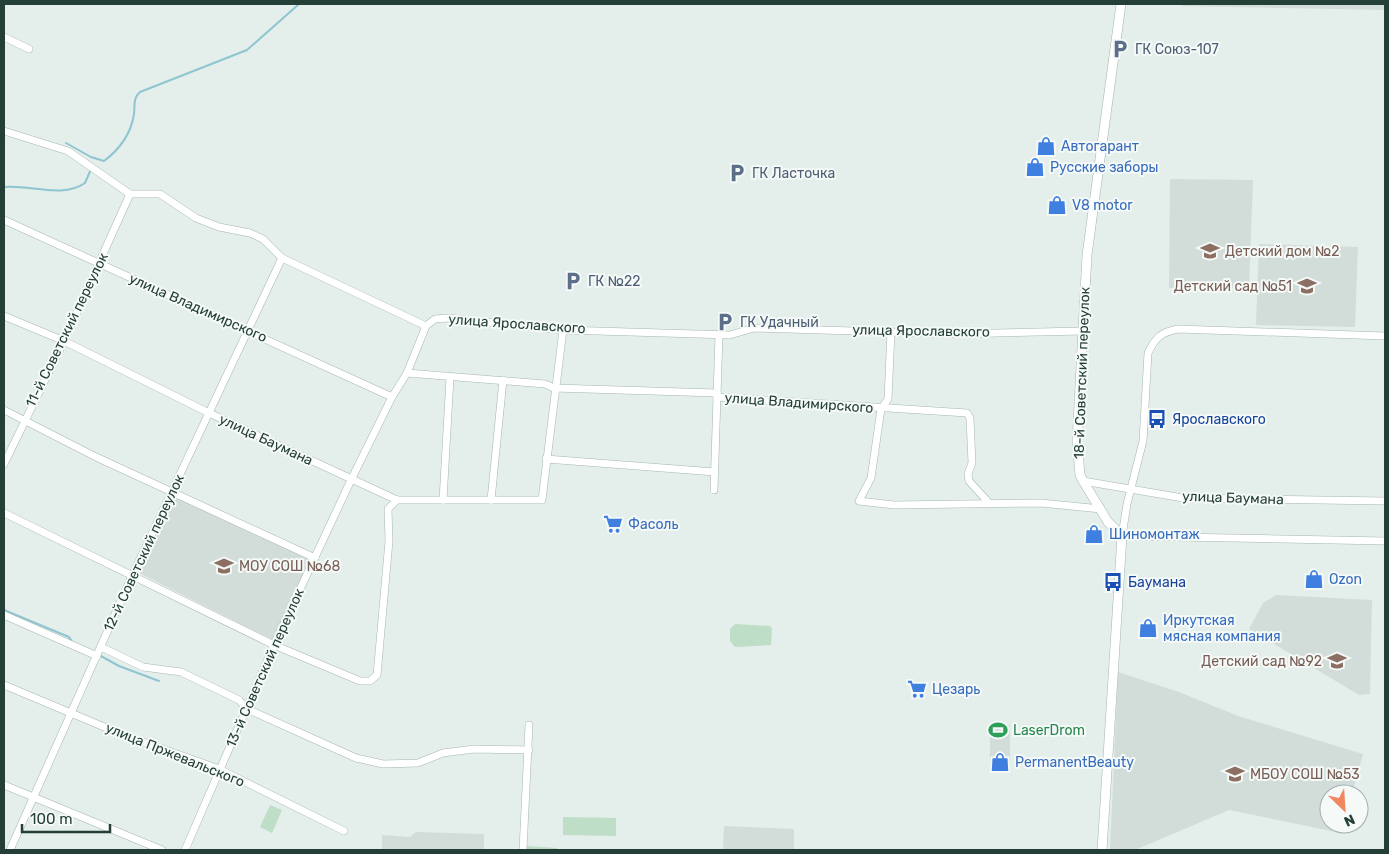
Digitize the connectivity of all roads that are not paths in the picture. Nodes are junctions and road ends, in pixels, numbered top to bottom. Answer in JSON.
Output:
{"nodes":[{"id":1,"x":1121,"y":4,"type":"edge"},
{"id":2,"x":4,"y":37,"type":"edge"},
{"id":3,"x":29,"y":49,"type":"dead end"},
{"id":4,"x":4,"y":131,"type":"edge"},
{"id":5,"x":130,"y":194,"type":"junction"},
{"id":6,"x":4,"y":220,"type":"edge"},
{"id":7,"x":282,"y":258,"type":"junction"},
{"id":8,"x":99,"y":265,"type":"junction"},
{"id":9,"x":4,"y":316,"type":"edge"},
{"id":10,"x":426,"y":326,"type":"junction"},
{"id":11,"x":247,"y":330,"type":"junction"},
{"id":12,"x":562,"y":330,"type":"junction"},
{"id":13,"x":891,"y":331,"type":"junction"},
{"id":14,"x":1082,"y":331,"type":"junction"},
{"id":15,"x":719,"y":334,"type":"junction"},
{"id":16,"x":1385,"y":336,"type":"edge"},
{"id":17,"x":64,"y":341,"type":"junction"},
{"id":18,"x":407,"y":373,"type":"junction"},
{"id":19,"x":450,"y":378,"type":"junction"},
{"id":20,"x":503,"y":380,"type":"junction"},
{"id":21,"x":554,"y":388,"type":"junction"},
{"id":22,"x":717,"y":395,"type":"junction"},
{"id":23,"x":392,"y":397,"type":"junction"},
{"id":24,"x":881,"y":409,"type":"junction"},
{"id":25,"x":4,"y":410,"type":"edge"},
{"id":26,"x":209,"y":413,"type":"junction"},
{"id":27,"x":24,"y":419,"type":"junction"},
{"id":28,"x":546,"y":459,"type":"junction"},
{"id":29,"x":4,"y":464,"type":"edge"},
{"id":30,"x":715,"y":472,"type":"junction"},
{"id":31,"x":352,"y":480,"type":"junction"},
{"id":32,"x":1083,"y":481,"type":"junction"},
{"id":33,"x":1132,"y":488,"type":"junction"},
{"id":34,"x":714,"y":490,"type":"dead end"},
{"id":35,"x":172,"y":491,"type":"junction"},
{"id":36,"x":397,"y":500,"type":"junction"},
{"id":37,"x":443,"y":500,"type":"junction"},
{"id":38,"x":491,"y":500,"type":"junction"},
{"id":39,"x":1385,"y":501,"type":"edge"},
{"id":40,"x":990,"y":504,"type":"junction"},
{"id":41,"x":1100,"y":509,"type":"junction"},
{"id":42,"x":4,"y":513,"type":"edge"},
{"id":43,"x":1122,"y":536,"type":"junction"},
{"id":44,"x":1385,"y":541,"type":"edge"},
{"id":45,"x":315,"y":558,"type":"junction"},
{"id":46,"x":132,"y":576,"type":"junction"},
{"id":47,"x":4,"y":615,"type":"edge"},
{"id":48,"x":274,"y":645,"type":"junction"},
{"id":49,"x":100,"y":647,"type":"junction"},
{"id":50,"x":96,"y":656,"type":"junction"},
{"id":51,"x":4,"y":685,"type":"edge"},
{"id":52,"x":247,"y":709,"type":"junction"},
{"id":53,"x":72,"y":714,"type":"junction"},
{"id":54,"x":529,"y":725,"type":"dead end"},
{"id":55,"x":529,"y":750,"type":"junction"},
{"id":56,"x":219,"y":769,"type":"junction"},
{"id":57,"x":4,"y":785,"type":"edge"},
{"id":58,"x":33,"y":798,"type":"junction"},
{"id":59,"x":344,"y":831,"type":"dead end"},
{"id":60,"x":10,"y":850,"type":"edge"},
{"id":61,"x":162,"y":850,"type":"edge"},
{"id":62,"x":185,"y":850,"type":"edge"},
{"id":63,"x":523,"y":850,"type":"edge"},
{"id":64,"x":1102,"y":850,"type":"edge"}],
"edges":[{"from":1,"to":14,"type":"street","name":"18-й Советский переулок"},
{"from":2,"to":3,"type":"street"},
{"from":4,"to":5,"type":"street"},
{"from":5,"to":7,"type":"street"},
{"from":5,"to":8,"type":"street","name":"11-й Советский переулок"},
{"from":6,"to":8,"type":"street","name":"улица Владимирского"},
{"from":7,"to":10,"type":"street"},
{"from":7,"to":11,"type":"street","name":"12-й Советский переулок"},
{"from":8,"to":11,"type":"street","name":"улица Владимирского"},
{"from":8,"to":17,"type":"street","name":"11-й Советский переулок"},
{"from":9,"to":17,"type":"street","name":"улица Баумана"},
{"from":10,"to":12,"type":"street","name":"улица Ярославского"},
{"from":10,"to":18,"type":"street","name":"13-й Советский переулок"},
{"from":11,"to":23,"type":"street","name":"улица Владимирского"},
{"from":11,"to":26,"type":"street","name":"12-й Советский переулок"},
{"from":12,"to":15,"type":"street","name":"улица Ярославского"},
{"from":12,"to":21,"type":"street"},
{"from":13,"to":14,"type":"street","name":"улица Ярославского"},
{"from":13,"to":15,"type":"street","name":"улица Ярославского"},
{"from":13,"to":24,"type":"street","name":"улица Владимирского"},
{"from":14,"to":32,"type":"street","name":"18-й Советский переулок"},
{"from":15,"to":22,"type":"street","name":"улица Владимирского"},
{"from":16,"to":33,"type":"street"},
{"from":17,"to":26,"type":"street","name":"улица Баумана"},
{"from":17,"to":27,"type":"street","name":"11-й Советский переулок"},
{"from":18,"to":19,"type":"street","name":"улица Владимирского"},
{"from":18,"to":23,"type":"street","name":"13-й Советский переулок"},
{"from":19,"to":20,"type":"street","name":"улица Владимирского"},
{"from":19,"to":37,"type":"street"},
{"from":20,"to":21,"type":"street","name":"улица Владимирского"},
{"from":20,"to":38,"type":"street"},
{"from":21,"to":22,"type":"street","name":"улица Владимирского"},
{"from":21,"to":28,"type":"street"},
{"from":22,"to":24,"type":"street","name":"улица Владимирского"},
{"from":22,"to":30,"type":"street","name":"улица Владимирского"},
{"from":23,"to":31,"type":"street","name":"13-й Советский переулок"},
{"from":24,"to":40,"type":"street","name":"улица Владимирского"},
{"from":24,"to":40,"type":"street","name":"улица Владимирского"},
{"from":25,"to":27,"type":"street"},
{"from":26,"to":31,"type":"street","name":"улица Баумана"},
{"from":26,"to":35,"type":"street","name":"12-й Советский переулок"},
{"from":27,"to":29,"type":"street","name":"11-й Советский переулок"},
{"from":27,"to":35,"type":"street"},
{"from":28,"to":30,"type":"street"},
{"from":28,"to":38,"type":"street","name":"улица Баумана"},
{"from":30,"to":34,"type":"street","name":"улица Владимирского"},
{"from":31,"to":36,"type":"street","name":"улица Баумана"},
{"from":31,"to":45,"type":"street","name":"13-й Советский переулок"},
{"from":32,"to":33,"type":"street","name":"улица Баумана"},
{"from":32,"to":41,"type":"street","name":"18-й Советский переулок"},
{"from":33,"to":39,"type":"street","name":"улица Баумана"},
{"from":33,"to":43,"type":"street"},
{"from":35,"to":45,"type":"street"},
{"from":35,"to":46,"type":"street","name":"12-й Советский переулок"},
{"from":36,"to":37,"type":"street","name":"улица Баумана"},
{"from":36,"to":48,"type":"street"},
{"from":37,"to":38,"type":"street","name":"улица Баумана"},
{"from":40,"to":41,"type":"street"},
{"from":41,"to":43,"type":"street","name":"18-й Советский переулок"},
{"from":42,"to":46,"type":"street"},
{"from":43,"to":44,"type":"street"},
{"from":43,"to":64,"type":"street"},
{"from":45,"to":48,"type":"street","name":"13-й Советский переулок"},
{"from":46,"to":48,"type":"street"},
{"from":46,"to":49,"type":"street","name":"12-й Советский переулок"},
{"from":47,"to":50,"type":"street"},
{"from":48,"to":52,"type":"street","name":"13-й Советский переулок"},
{"from":49,"to":50,"type":"street","name":"12-й Советский переулок"},
{"from":49,"to":52,"type":"street"},
{"from":50,"to":53,"type":"street","name":"12-й Советский переулок"},
{"from":51,"to":53,"type":"street","name":"улица Пржевальского"},
{"from":52,"to":55,"type":"street"},
{"from":52,"to":56,"type":"street","name":"13-й Советский переулок"},
{"from":53,"to":56,"type":"street","name":"улица Пржевальского"},
{"from":53,"to":58,"type":"street","name":"12-й Советский переулок"},
{"from":54,"to":55,"type":"street"},
{"from":55,"to":63,"type":"street"},
{"from":56,"to":59,"type":"street","name":"улица Пржевальского"},
{"from":56,"to":62,"type":"street","name":"13-й Советский переулок"},
{"from":57,"to":58,"type":"street"},
{"from":58,"to":60,"type":"street","name":"12-й Советский переулок"},
{"from":58,"to":61,"type":"street"}]}
